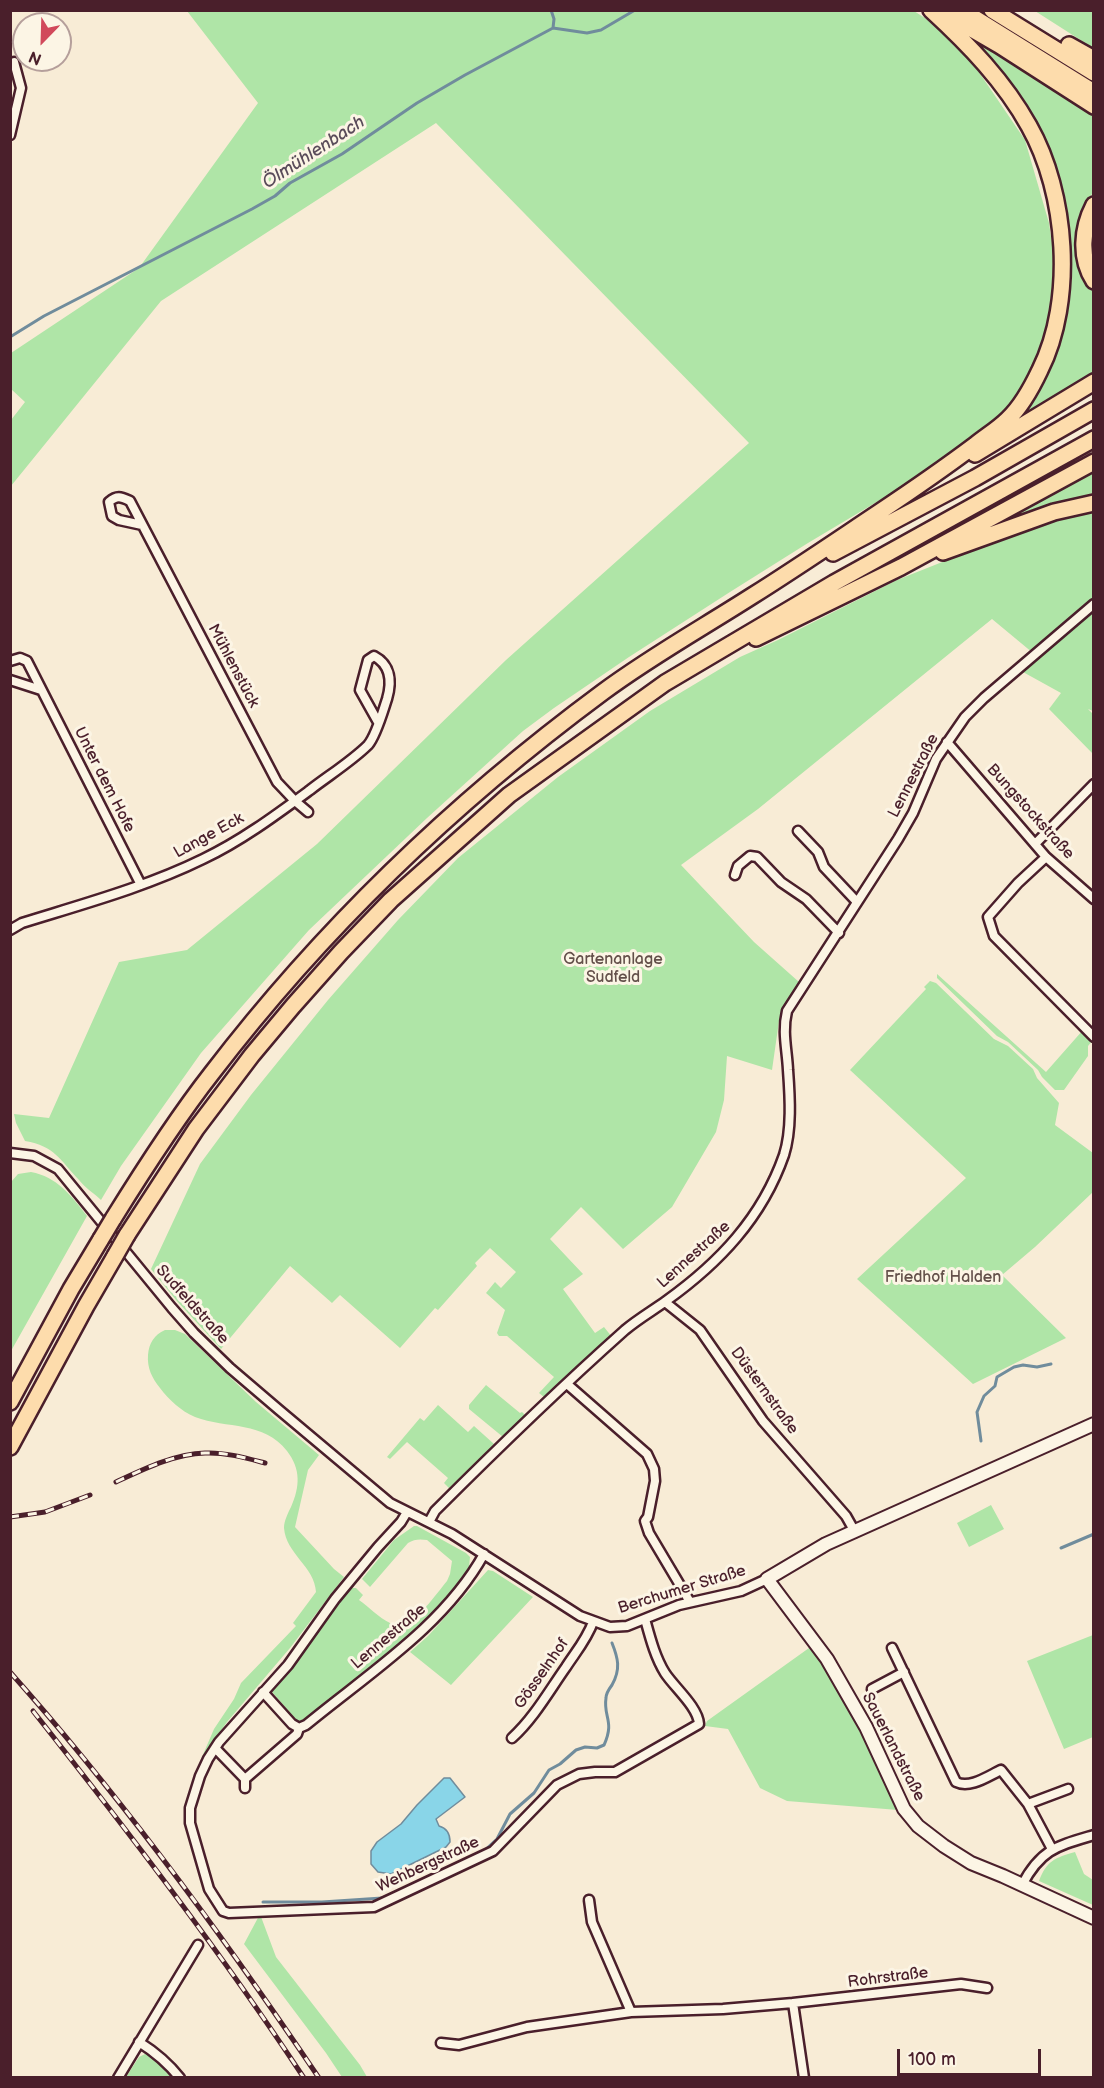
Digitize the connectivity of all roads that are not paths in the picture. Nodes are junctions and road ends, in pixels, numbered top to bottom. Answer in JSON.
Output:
{"nodes":[{"id":1,"x":931,"y":10,"type":"edge"},
{"id":2,"x":938,"y":10,"type":"edge"},
{"id":3,"x":962,"y":10,"type":"edge"},
{"id":4,"x":992,"y":10,"type":"edge"},
{"id":5,"x":1012,"y":10,"type":"edge"},
{"id":6,"x":1094,"y":60,"type":"edge"},
{"id":7,"x":17,"y":72,"type":"edge"},
{"id":8,"x":1094,"y":73,"type":"edge"},
{"id":9,"x":1094,"y":92,"type":"edge"},
{"id":10,"x":1094,"y":106,"type":"edge"},
{"id":11,"x":10,"y":135,"type":"edge"},
{"id":12,"x":1094,"y":205,"type":"edge"},
{"id":13,"x":1094,"y":281,"type":"edge"},
{"id":14,"x":1094,"y":382,"type":"edge"},
{"id":15,"x":1094,"y":410,"type":"edge"},
{"id":16,"x":1094,"y":439,"type":"edge"},
{"id":17,"x":1094,"y":462,"type":"edge"},
{"id":18,"x":936,"y":475,"type":"junction"},
{"id":19,"x":1094,"y":503,"type":"edge"},
{"id":20,"x":142,"y":525,"type":"dead end"},
{"id":21,"x":901,"y":567,"type":"junction"},
{"id":22,"x":756,"y":594,"type":"junction"},
{"id":23,"x":1094,"y":604,"type":"edge"},
{"id":24,"x":10,"y":661,"type":"edge"},
{"id":25,"x":704,"y":661,"type":"junction"},
{"id":26,"x":10,"y":680,"type":"edge"},
{"id":27,"x":41,"y":690,"type":"junction"},
{"id":28,"x":378,"y":722,"type":"junction"},
{"id":29,"x":947,"y":742,"type":"junction"},
{"id":30,"x":1094,"y":784,"type":"edge"},
{"id":31,"x":295,"y":801,"type":"junction"},
{"id":32,"x":308,"y":812,"type":"dead end"},
{"id":33,"x":798,"y":831,"type":"dead end"},
{"id":34,"x":1035,"y":844,"type":"junction"},
{"id":35,"x":1046,"y":857,"type":"junction"},
{"id":36,"x":735,"y":875,"type":"dead end"},
{"id":37,"x":141,"y":885,"type":"junction"},
{"id":38,"x":1094,"y":899,"type":"edge"},
{"id":39,"x":857,"y":902,"type":"junction"},
{"id":40,"x":22,"y":923,"type":"junction"},
{"id":41,"x":10,"y":924,"type":"edge"},
{"id":42,"x":10,"y":930,"type":"edge"},
{"id":43,"x":839,"y":933,"type":"junction"},
{"id":44,"x":1094,"y":1037,"type":"edge"},
{"id":45,"x":10,"y":1153,"type":"edge"},
{"id":46,"x":665,"y":1302,"type":"junction"},
{"id":47,"x":567,"y":1384,"type":"junction"},
{"id":48,"x":10,"y":1402,"type":"edge"},
{"id":49,"x":1094,"y":1424,"type":"edge"},
{"id":50,"x":10,"y":1447,"type":"edge"},
{"id":51,"x":359,"y":1478,"type":"joint"},
{"id":52,"x":407,"y":1512,"type":"junction"},
{"id":53,"x":429,"y":1522,"type":"junction"},
{"id":54,"x":855,"y":1532,"type":"junction"},
{"id":55,"x":484,"y":1554,"type":"junction"},
{"id":56,"x":767,"y":1579,"type":"junction"},
{"id":57,"x":690,"y":1602,"type":"junction"},
{"id":58,"x":645,"y":1619,"type":"junction"},
{"id":59,"x":593,"y":1622,"type":"junction"},
{"id":60,"x":892,"y":1648,"type":"dead end"},
{"id":61,"x":904,"y":1672,"type":"junction"},
{"id":62,"x":872,"y":1689,"type":"dead end"},
{"id":63,"x":263,"y":1692,"type":"junction"},
{"id":64,"x":299,"y":1728,"type":"junction"},
{"id":65,"x":512,"y":1738,"type":"dead end"},
{"id":66,"x":215,"y":1749,"type":"junction"},
{"id":67,"x":1068,"y":1789,"type":"dead end"},
{"id":68,"x":1028,"y":1804,"type":"junction"},
{"id":69,"x":1094,"y":1835,"type":"edge"},
{"id":70,"x":1052,"y":1849,"type":"junction"},
{"id":71,"x":1022,"y":1885,"type":"junction"},
{"id":72,"x":589,"y":1900,"type":"dead end"},
{"id":73,"x":1094,"y":1918,"type":"edge"},
{"id":74,"x":198,"y":1945,"type":"dead end"},
{"id":75,"x":987,"y":1989,"type":"dead end"},
{"id":76,"x":793,"y":2003,"type":"junction"},
{"id":77,"x":632,"y":2012,"type":"junction"},
{"id":78,"x":139,"y":2042,"type":"junction"},
{"id":79,"x":441,"y":2043,"type":"dead end"},
{"id":80,"x":118,"y":2078,"type":"edge"},
{"id":81,"x":180,"y":2078,"type":"edge"},
{"id":82,"x":804,"y":2078,"type":"edge"}],
"edges":[{"from":1,"to":18,"type":"highway"},
{"from":2,"to":10,"type":"highway"},
{"from":3,"to":9,"type":"highway"},
{"from":4,"to":8,"type":"highway"},
{"from":5,"to":6,"type":"highway"},
{"from":7,"to":11,"type":"street"},
{"from":12,"to":13,"type":"highway"},
{"from":14,"to":18,"type":"highway"},
{"from":15,"to":22,"type":"highway"},
{"from":16,"to":25,"type":"highway"},
{"from":17,"to":21,"type":"highway"},
{"from":18,"to":22,"type":"highway"},
{"from":19,"to":21,"type":"highway"},
{"from":20,"to":31,"type":"street","name":"Mühlenstück"},
{"from":21,"to":25,"type":"highway"},
{"from":22,"to":48,"type":"highway","bridge":true},
{"from":23,"to":29,"type":"street","name":"Lennestraße"},
{"from":24,"to":27,"type":"street","name":"Unter dem Hofe"},
{"from":25,"to":50,"type":"highway","bridge":true},
{"from":26,"to":27,"type":"street"},
{"from":27,"to":37,"type":"street","name":"Unter dem Hofe"},
{"from":28,"to":28,"type":"street","name":"Lange Eck"},
{"from":28,"to":31,"type":"street","name":"Lange Eck"},
{"from":29,"to":34,"type":"street","name":"Bungstockstraße"},
{"from":29,"to":39,"type":"street","name":"Lennestraße"},
{"from":30,"to":34,"type":"street"},
{"from":31,"to":32,"type":"street","name":"Mühlenstück"},
{"from":31,"to":37,"type":"street","name":"Lange Eck"},
{"from":33,"to":39,"type":"street"},
{"from":34,"to":35,"type":"street","name":"Bungstockstraße"},
{"from":35,"to":38,"type":"street","name":"Bungstockstraße"},
{"from":35,"to":44,"type":"street"},
{"from":36,"to":43,"type":"street"},
{"from":37,"to":40,"type":"street","name":"Lange Eck"},
{"from":39,"to":43,"type":"street","name":"Lennestraße"},
{"from":40,"to":41,"type":"street","name":"Lange Eck"},
{"from":40,"to":42,"type":"street","name":"Lange Eck"},
{"from":43,"to":46,"type":"street","name":"Lennestraße"},
{"from":45,"to":51,"type":"street","name":"Sudfeldstraße"},
{"from":46,"to":47,"type":"street","name":"Lennestraße"},
{"from":46,"to":54,"type":"street","name":"Düsternstraße"},
{"from":47,"to":53,"type":"street","name":"Lennestraße"},
{"from":47,"to":57,"type":"street"},
{"from":49,"to":54,"type":"main road","name":"Berchumer Straße"},
{"from":51,"to":52,"type":"street","name":"Berchumer Straße"},
{"from":52,"to":53,"type":"street","name":"Berchumer Straße"},
{"from":52,"to":63,"type":"street"},
{"from":53,"to":55,"type":"street","name":"Berchumer Straße"},
{"from":54,"to":56,"type":"main road","name":"Berchumer Straße"},
{"from":55,"to":59,"type":"street","name":"Berchumer Straße"},
{"from":55,"to":64,"type":"street","name":"Lennestraße"},
{"from":56,"to":57,"type":"street","name":"Berchumer Straße"},
{"from":56,"to":71,"type":"main road","name":"Sauerlandstraße"},
{"from":57,"to":58,"type":"street","name":"Berchumer Straße"},
{"from":58,"to":59,"type":"street","name":"Berchumer Straße"},
{"from":58,"to":66,"type":"street","name":"Wehbergstraße"},
{"from":59,"to":65,"type":"street","name":"Gösselnhof"},
{"from":60,"to":61,"type":"street"},
{"from":61,"to":62,"type":"street"},
{"from":61,"to":68,"type":"street"},
{"from":63,"to":64,"type":"street"},
{"from":63,"to":66,"type":"street"},
{"from":64,"to":66,"type":"street","name":"Lennestraße"},
{"from":67,"to":68,"type":"street"},
{"from":68,"to":70,"type":"street"},
{"from":69,"to":70,"type":"street"},
{"from":70,"to":71,"type":"street"},
{"from":71,"to":73,"type":"main road","name":"Sauerlandstraße"},
{"from":72,"to":77,"type":"street"},
{"from":74,"to":78,"type":"street"},
{"from":75,"to":76,"type":"street","name":"Rohrstraße"},
{"from":76,"to":77,"type":"street","name":"Rohrstraße"},
{"from":76,"to":82,"type":"street"},
{"from":77,"to":79,"type":"street","name":"Rohrstraße"},
{"from":78,"to":80,"type":"street"},
{"from":78,"to":81,"type":"street"}]}
